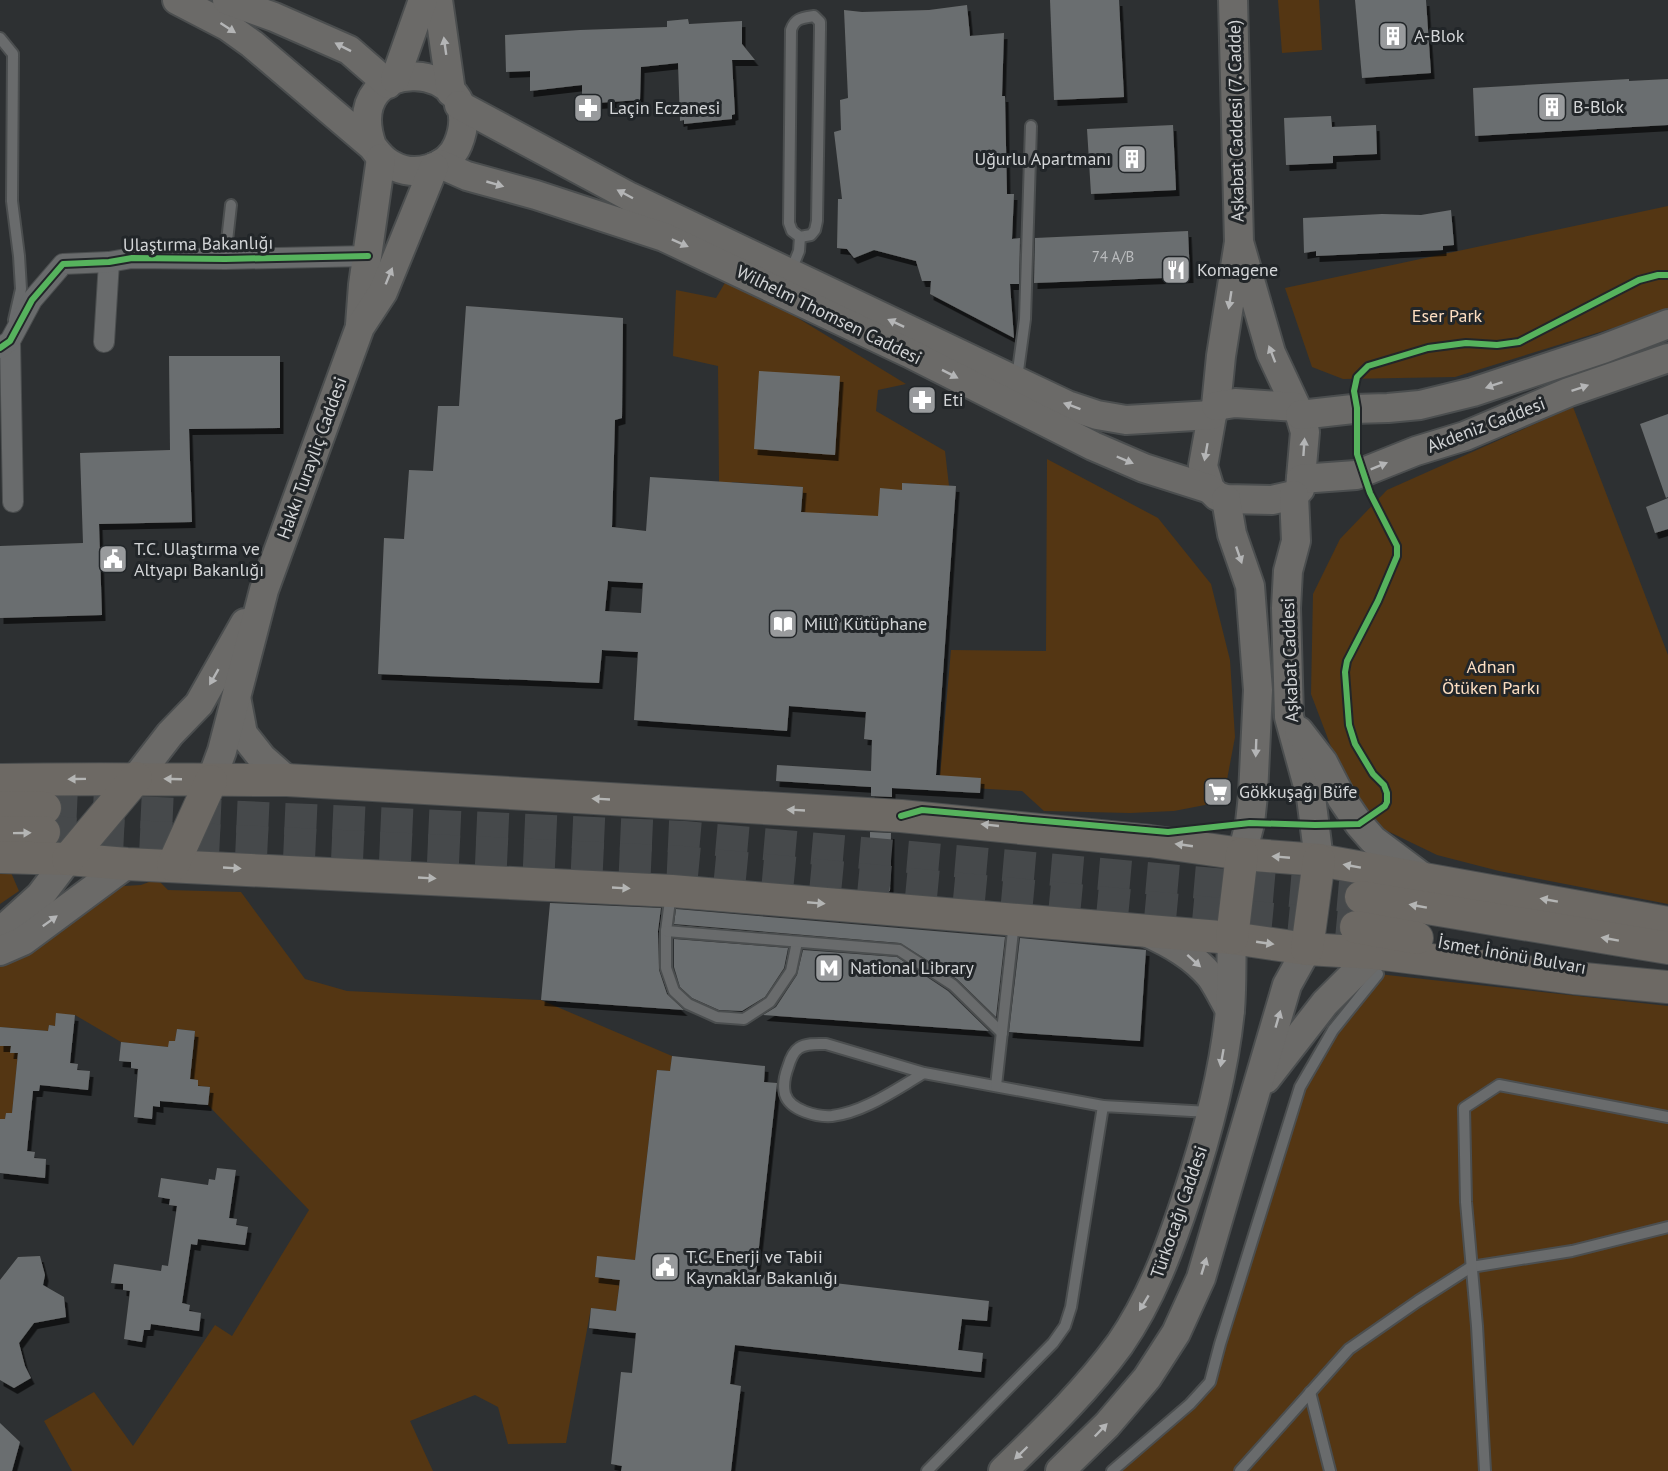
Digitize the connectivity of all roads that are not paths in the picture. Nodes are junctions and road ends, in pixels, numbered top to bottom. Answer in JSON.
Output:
{"nodes":[{"id":1,"x":177,"y":0,"type":"edge"},
{"id":2,"x":227,"y":0,"type":"edge"},
{"id":3,"x":423,"y":0,"type":"edge"},
{"id":4,"x":438,"y":0,"type":"edge"},
{"id":5,"x":1233,"y":0,"type":"edge"},
{"id":6,"x":274,"y":9,"type":"edge"},
{"id":7,"x":0,"y":38,"type":"edge"},
{"id":8,"x":391,"y":81,"type":"junction"},
{"id":9,"x":455,"y":98,"type":"junction"},
{"id":10,"x":1031,"y":126,"type":"dead end"},
{"id":11,"x":377,"y":152,"type":"junction"},
{"id":12,"x":437,"y":166,"type":"junction"},
{"id":13,"x":231,"y":205,"type":"dead end"},
{"id":14,"x":800,"y":237,"type":"junction"},
{"id":15,"x":1239,"y":242,"type":"junction"},
{"id":16,"x":368,"y":256,"type":"junction"},
{"id":17,"x":225,"y":259,"type":"junction"},
{"id":18,"x":109,"y":262,"type":"junction"},
{"id":19,"x":790,"y":273,"type":"junction"},
{"id":20,"x":1668,"y":324,"type":"edge"},
{"id":21,"x":360,"y":327,"type":"junction"},
{"id":22,"x":104,"y":342,"type":"dead end"},
{"id":23,"x":5,"y":345,"type":"edge"},
{"id":24,"x":1668,"y":358,"type":"edge"},
{"id":25,"x":1017,"y":382,"type":"junction"},
{"id":26,"x":1214,"y":411,"type":"junction"},
{"id":27,"x":1298,"y":411,"type":"junction"},
{"id":28,"x":1298,"y":487,"type":"junction"},
{"id":29,"x":1218,"y":494,"type":"junction"},
{"id":30,"x":13,"y":502,"type":"dead end"},
{"id":31,"x":264,"y":590,"type":"junction"},
{"id":32,"x":236,"y":698,"type":"junction"},
{"id":33,"x":1289,"y":717,"type":"junction"},
{"id":34,"x":136,"y":778,"type":"junction"},
{"id":35,"x":0,"y":780,"type":"edge"},
{"id":36,"x":287,"y":780,"type":"junction"},
{"id":37,"x":211,"y":781,"type":"junction"},
{"id":38,"x":0,"y":807,"type":"edge"},
{"id":39,"x":0,"y":833,"type":"edge"},
{"id":40,"x":1242,"y":854,"type":"junction"},
{"id":41,"x":0,"y":857,"type":"edge"},
{"id":42,"x":68,"y":859,"type":"junction"},
{"id":43,"x":1319,"y":860,"type":"junction"},
{"id":44,"x":127,"y":864,"type":"junction"},
{"id":45,"x":173,"y":865,"type":"junction"},
{"id":46,"x":1425,"y":879,"type":"junction"},
{"id":47,"x":672,"y":891,"type":"junction"},
{"id":48,"x":1361,"y":897,"type":"tunnel mouth"},
{"id":49,"x":1014,"y":919,"type":"junction"},
{"id":50,"x":1668,"y":923,"type":"edge"},
{"id":51,"x":1356,"y":927,"type":"tunnel mouth"},
{"id":52,"x":666,"y":931,"type":"junction"},
{"id":53,"x":1144,"y":931,"type":"junction"},
{"id":54,"x":0,"y":932,"type":"edge"},
{"id":55,"x":1232,"y":938,"type":"junction"},
{"id":56,"x":797,"y":942,"type":"junction"},
{"id":57,"x":1668,"y":948,"type":"edge"},
{"id":58,"x":1307,"y":949,"type":"junction"},
{"id":59,"x":0,"y":951,"type":"edge"},
{"id":60,"x":1376,"y":963,"type":"junction"},
{"id":61,"x":1668,"y":985,"type":"edge"},
{"id":62,"x":1230,"y":1010,"type":"junction"},
{"id":63,"x":1002,"y":1033,"type":"junction"},
{"id":64,"x":924,"y":1073,"type":"junction"},
{"id":65,"x":996,"y":1086,"type":"junction"},
{"id":66,"x":1258,"y":1090,"type":"junction"},
{"id":67,"x":1103,"y":1106,"type":"junction"},
{"id":68,"x":1212,"y":1112,"type":"junction"},
{"id":69,"x":1668,"y":1117,"type":"edge"},
{"id":70,"x":1668,"y":1227,"type":"edge"},
{"id":71,"x":1472,"y":1267,"type":"junction"},
{"id":72,"x":1310,"y":1392,"type":"junction"},
{"id":73,"x":927,"y":1471,"type":"edge"},
{"id":74,"x":1003,"y":1471,"type":"edge"},
{"id":75,"x":1060,"y":1471,"type":"edge"},
{"id":76,"x":1112,"y":1471,"type":"edge"},
{"id":77,"x":1240,"y":1471,"type":"edge"},
{"id":78,"x":1330,"y":1471,"type":"edge"},
{"id":79,"x":1485,"y":1471,"type":"edge"}],
"edges":[{"from":1,"to":11,"type":"main road","one_way":true},
{"from":2,"to":6,"type":"main road"},
{"from":3,"to":8,"type":"main road"},
{"from":9,"to":4,"type":"main road","one_way":true},
{"from":5,"to":15,"type":"main road","name":"Aşkabat Caddesi (7. Cadde)"},
{"from":8,"to":6,"type":"main road","one_way":true},
{"from":7,"to":23,"type":"lane"},
{"from":8,"to":9,"type":"main road"},
{"from":8,"to":11,"type":"main road"},
{"from":9,"to":12,"type":"main road"},
{"from":19,"to":9,"type":"main road","name":"Wilhelm Thomsen Caddesi","one_way":true},
{"from":10,"to":25,"type":"lane"},
{"from":11,"to":12,"type":"main road"},
{"from":11,"to":16,"type":"main road","name":"Hakkı Turayliç Caddesi"},
{"from":21,"to":12,"type":"main road","name":"Hakkı Turayliç Caddesi","one_way":true},
{"from":12,"to":29,"type":"main road","name":"Wilhelm Thomsen Caddesi","one_way":true},
{"from":13,"to":17,"type":"lane"},
{"from":14,"to":14,"type":"lane"},
{"from":14,"to":19,"type":"lane"},
{"from":15,"to":26,"type":"main road","one_way":true},
{"from":27,"to":15,"type":"main road","one_way":true},
{"from":16,"to":17,"type":"street","name":"Ulaştırma Bakanlığı"},
{"from":16,"to":21,"type":"main road","name":"Hakkı Turayliç Caddesi"},
{"from":17,"to":18,"type":"street","name":"Ulaştırma Bakanlığı"},
{"from":18,"to":22,"type":"street"},
{"from":18,"to":23,"type":"street","name":"Ulaştırma Bakanlığı"},
{"from":25,"to":19,"type":"main road","name":"Wilhelm Thomsen Caddesi","one_way":true},
{"from":20,"to":27,"type":"main road","name":"Akdeniz Caddesi","one_way":true},
{"from":21,"to":31,"type":"main road","name":"Hakkı Turayliç Caddesi"},
{"from":23,"to":30,"type":"street"},
{"from":28,"to":24,"type":"main road","name":"Akdeniz Caddesi","one_way":true},
{"from":26,"to":25,"type":"main road","name":"Wilhelm Thomsen Caddesi","one_way":true},
{"from":26,"to":27,"type":"main road"},
{"from":26,"to":29,"type":"main road","one_way":true},
{"from":28,"to":27,"type":"main road","one_way":true},
{"from":28,"to":29,"type":"main road"},
{"from":28,"to":33,"type":"main road","name":"Aşkabat Caddesi"},
{"from":29,"to":40,"type":"main road","name":"Aşkabat Caddesi","one_way":true},
{"from":31,"to":32,"type":"main road","name":"Hakkı Turayliç Caddesi"},
{"from":31,"to":34,"type":"main road","name":"Hakkı Turayliç Caddesi","one_way":true},
{"from":32,"to":36,"type":"main road"},
{"from":32,"to":37,"type":"main road","name":"Hakkı Turayliç Caddesi"},
{"from":33,"to":43,"type":"main road","name":"Aşkabat Caddesi"},
{"from":33,"to":46,"type":"main road"},
{"from":34,"to":35,"type":"main road","one_way":true},
{"from":37,"to":34,"type":"main road","one_way":true},
{"from":34,"to":42,"type":"main road"},
{"from":36,"to":37,"type":"main road"},
{"from":40,"to":36,"type":"main road","one_way":true},
{"from":37,"to":45,"type":"main road"},
{"from":39,"to":38,"type":"main road","one_way":true},
{"from":43,"to":40,"type":"main road","one_way":true},
{"from":40,"to":55,"type":"main road"},
{"from":41,"to":42,"type":"main road"},
{"from":42,"to":44,"type":"main road"},
{"from":42,"to":54,"type":"main road"},
{"from":46,"to":43,"type":"main road","one_way":true},
{"from":43,"to":58,"type":"main road"},
{"from":44,"to":45,"type":"main road"},
{"from":59,"to":44,"type":"main road","one_way":true},
{"from":45,"to":47,"type":"main road","one_way":true},
{"from":50,"to":46,"type":"main road","one_way":true},
{"from":47,"to":49,"type":"main road","one_way":true},
{"from":47,"to":52,"type":"lane"},
{"from":57,"to":48,"type":"main road","name":"İsmet İnönü Bulvarı","one_way":true},
{"from":49,"to":53,"type":"main road"},
{"from":49,"to":63,"type":"lane"},
{"from":51,"to":61,"type":"main road","name":"İsmet İnönü Bulvarı"},
{"from":52,"to":56,"type":"lane"},
{"from":52,"to":56,"type":"lane"},
{"from":53,"to":55,"type":"main road"},
{"from":53,"to":62,"type":"main road","one_way":true},
{"from":55,"to":58,"type":"main road","one_way":true},
{"from":55,"to":62,"type":"main road","name":"Türkocağı Caddesi"},
{"from":56,"to":63,"type":"lane"},
{"from":58,"to":60,"type":"main road"},
{"from":66,"to":58,"type":"main road","name":"Türkocağı Caddesi","one_way":true},
{"from":60,"to":61,"type":"main road"},
{"from":60,"to":66,"type":"main road"},
{"from":60,"to":76,"type":"lane"},
{"from":62,"to":68,"type":"main road","name":"Türkocağı Caddesi","one_way":true},
{"from":63,"to":65,"type":"lane"},
{"from":64,"to":64,"type":"lane"},
{"from":64,"to":65,"type":"lane"},
{"from":65,"to":67,"type":"lane"},
{"from":75,"to":66,"type":"main road","name":"Türkocağı Caddesi","one_way":true},
{"from":67,"to":68,"type":"lane"},
{"from":67,"to":73,"type":"lane"},
{"from":68,"to":74,"type":"main road","name":"Türkocağı Caddesi","one_way":true},
{"from":69,"to":71,"type":"lane"},
{"from":70,"to":71,"type":"lane"},
{"from":71,"to":72,"type":"lane"},
{"from":71,"to":79,"type":"lane"},
{"from":72,"to":77,"type":"lane"},
{"from":72,"to":78,"type":"lane"}]}
